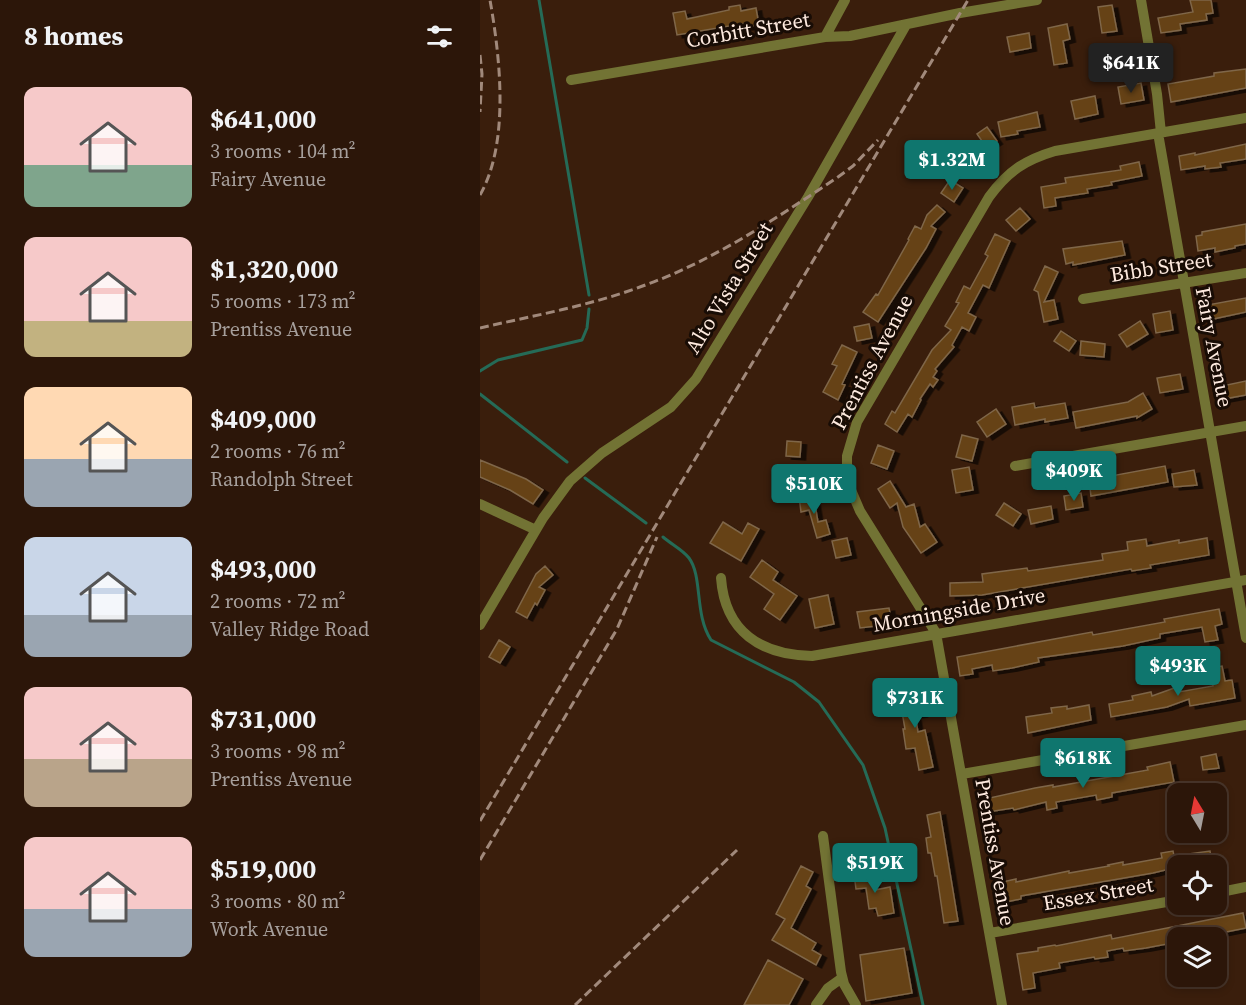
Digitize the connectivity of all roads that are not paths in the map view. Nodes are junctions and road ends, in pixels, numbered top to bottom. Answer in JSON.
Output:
{"nodes":[{"id":1,"x":845,"y":0,"type":"edge"},
{"id":2,"x":1037,"y":0,"type":"edge"},
{"id":3,"x":1141,"y":0,"type":"edge"},
{"id":4,"x":906,"y":25,"type":"junction"},
{"id":5,"x":825,"y":37,"type":"junction"},
{"id":6,"x":571,"y":80,"type":"dead end"},
{"id":7,"x":1246,"y":118,"type":"edge"},
{"id":8,"x":1159,"y":133,"type":"junction"},
{"id":9,"x":1246,"y":273,"type":"edge"},
{"id":10,"x":1183,"y":284,"type":"junction"},
{"id":11,"x":1083,"y":299,"type":"dead end"},
{"id":12,"x":1246,"y":426,"type":"edge"},
{"id":13,"x":1210,"y":432,"type":"junction"},
{"id":14,"x":1015,"y":466,"type":"dead end"},
{"id":15,"x":480,"y":504,"type":"edge"},
{"id":16,"x":536,"y":530,"type":"junction"},
{"id":17,"x":722,"y":578,"type":"dead end"},
{"id":18,"x":1241,"y":581,"type":"edge"},
{"id":19,"x":480,"y":625,"type":"edge"},
{"id":20,"x":936,"y":633,"type":"junction"},
{"id":21,"x":1246,"y":638,"type":"edge"},
{"id":22,"x":1246,"y":725,"type":"edge"},
{"id":23,"x":962,"y":774,"type":"junction"},
{"id":24,"x":822,"y":836,"type":"dead end"},
{"id":25,"x":1246,"y":887,"type":"edge"},
{"id":26,"x":1227,"y":891,"type":"edge"},
{"id":27,"x":1167,"y":902,"type":"edge"},
{"id":28,"x":990,"y":933,"type":"junction"},
{"id":29,"x":843,"y":978,"type":"junction"},
{"id":30,"x":816,"y":1005,"type":"edge"},
{"id":31,"x":856,"y":1005,"type":"edge"},
{"id":32,"x":1002,"y":1005,"type":"edge"}],
"edges":[{"from":1,"to":5,"type":"street"},
{"from":2,"to":4,"type":"street","name":"Corbitt Street"},
{"from":3,"to":8,"type":"street","name":"Fairy Avenue"},
{"from":4,"to":5,"type":"street","name":"Corbitt Street"},
{"from":4,"to":16,"type":"street","name":"Alto Vista Street"},
{"from":5,"to":6,"type":"street","name":"Corbitt Street"},
{"from":7,"to":8,"type":"street"},
{"from":8,"to":10,"type":"street","name":"Fairy Avenue"},
{"from":8,"to":20,"type":"street","name":"Prentiss Avenue"},
{"from":9,"to":10,"type":"street","name":"Bibb Street"},
{"from":10,"to":11,"type":"street","name":"Bibb Street"},
{"from":10,"to":13,"type":"street","name":"Fairy Avenue"},
{"from":12,"to":13,"type":"street"},
{"from":13,"to":14,"type":"street"},
{"from":13,"to":18,"type":"street","name":"Fairy Avenue"},
{"from":15,"to":16,"type":"street"},
{"from":16,"to":19,"type":"street","name":"Alto Vista Street"},
{"from":17,"to":20,"type":"street","name":"Morningside Drive"},
{"from":18,"to":20,"type":"street","name":"Morningside Drive"},
{"from":18,"to":21,"type":"street","name":"Fairy Avenue"},
{"from":20,"to":23,"type":"street","name":"Prentiss Avenue"},
{"from":22,"to":23,"type":"street"},
{"from":23,"to":28,"type":"street","name":"Prentiss Avenue"},
{"from":24,"to":29,"type":"street"},
{"from":25,"to":26,"type":"street"},
{"from":27,"to":28,"type":"street","name":"Essex Street"},
{"from":28,"to":32,"type":"street","name":"Prentiss Avenue"},
{"from":29,"to":30,"type":"street"},
{"from":29,"to":31,"type":"street"}]}
